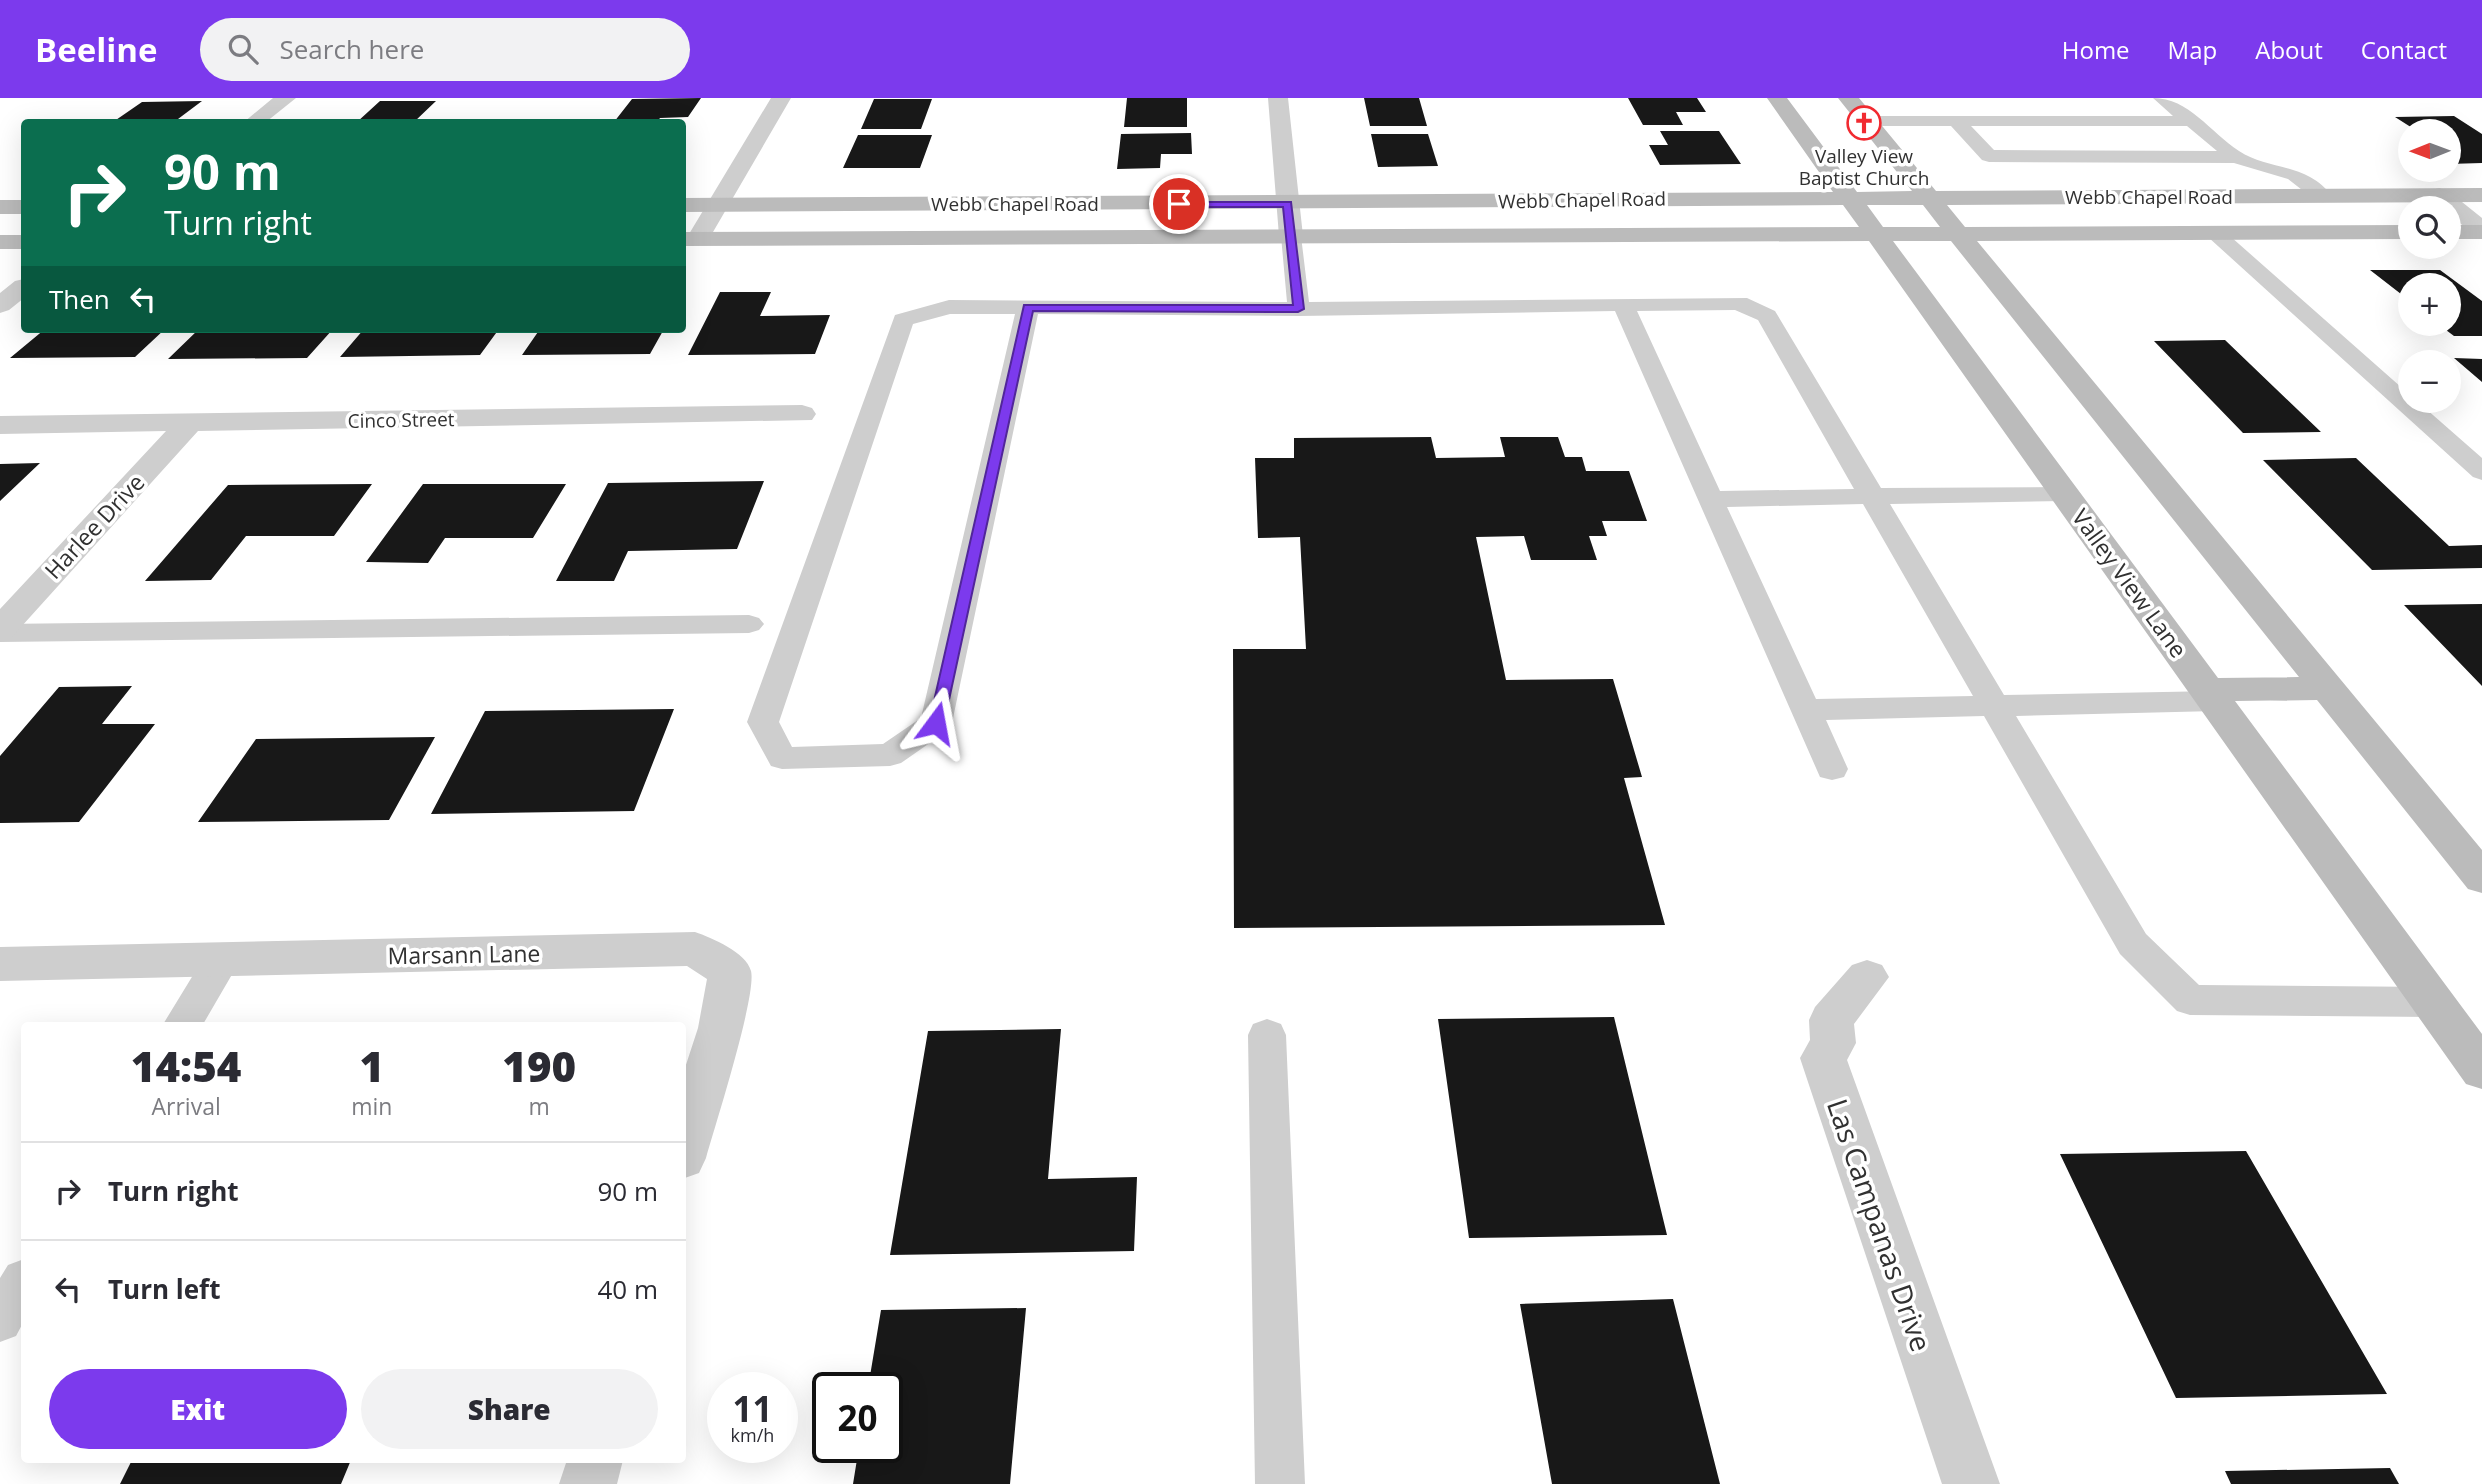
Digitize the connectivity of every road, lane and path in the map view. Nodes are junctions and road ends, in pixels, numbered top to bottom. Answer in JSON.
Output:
{"nodes":[{"id":1,"x":286,"y":98,"type":"edge"},
{"id":2,"x":780,"y":98,"type":"edge"},
{"id":3,"x":1278,"y":98,"type":"edge"},
{"id":4,"x":1777,"y":98,"type":"edge"},
{"id":5,"x":1847,"y":98,"type":"edge"},
{"id":6,"x":2162,"y":98,"type":"edge"},
{"id":7,"x":1990,"y":106,"type":"dead end"},
{"id":8,"x":258,"y":119,"type":"edge"},
{"id":9,"x":1867,"y":121,"type":"junction"},
{"id":10,"x":1956,"y":121,"type":"junction"},
{"id":11,"x":2006,"y":121,"type":"junction"},
{"id":12,"x":2191,"y":121,"type":"junction"},
{"id":13,"x":2235,"y":157,"type":"junction"},
{"id":14,"x":2439,"y":195,"type":"junction"},
{"id":15,"x":2482,"y":195,"type":"edge"},
{"id":16,"x":2322,"y":196,"type":"junction"},
{"id":17,"x":1848,"y":197,"type":"junction"},
{"id":18,"x":1932,"y":198,"type":"junction"},
{"id":19,"x":1288,"y":204,"type":"junction"},
{"id":20,"x":686,"y":205,"type":"edge"},
{"id":21,"x":717,"y":205,"type":"junction"},
{"id":22,"x":0,"y":207,"type":"edge"},
{"id":23,"x":21,"y":207,"type":"edge"},
{"id":24,"x":2482,"y":231,"type":"edge"},
{"id":25,"x":2398,"y":232,"type":"edge"},
{"id":26,"x":2461,"y":232,"type":"edge"},
{"id":27,"x":1959,"y":233,"type":"junction"},
{"id":28,"x":2216,"y":233,"type":"junction"},
{"id":29,"x":1874,"y":234,"type":"junction"},
{"id":30,"x":1291,"y":236,"type":"junction"},
{"id":31,"x":690,"y":239,"type":"edge"},
{"id":32,"x":0,"y":242,"type":"edge"},
{"id":33,"x":21,"y":242,"type":"edge"},
{"id":34,"x":21,"y":288,"type":"edge"},
{"id":35,"x":0,"y":305,"type":"edge"},
{"id":36,"x":1623,"y":305,"type":"junction"},
{"id":37,"x":1028,"y":307,"type":"junction"},
{"id":38,"x":1298,"y":309,"type":"junction"},
{"id":39,"x":802,"y":414,"type":"dead end"},
{"id":40,"x":189,"y":424,"type":"junction"},
{"id":41,"x":0,"y":425,"type":"edge"},
{"id":42,"x":2482,"y":472,"type":"edge"},
{"id":43,"x":2064,"y":493,"type":"junction"},
{"id":44,"x":1872,"y":496,"type":"junction"},
{"id":45,"x":1710,"y":499,"type":"junction"},
{"id":46,"x":749,"y":624,"type":"dead end"},
{"id":47,"x":0,"y":631,"type":"edge"},
{"id":48,"x":2326,"y":688,"type":"junction"},
{"id":49,"x":2212,"y":695,"type":"junction"},
{"id":50,"x":1995,"y":707,"type":"junction"},
{"id":51,"x":1805,"y":710,"type":"junction"},
{"id":52,"x":1832,"y":769,"type":"dead end"},
{"id":53,"x":2482,"y":878,"type":"edge"},
{"id":54,"x":222,"y":959,"type":"junction"},
{"id":55,"x":0,"y":964,"type":"edge"},
{"id":56,"x":1867,"y":976,"type":"dead end"},
{"id":57,"x":2433,"y":1002,"type":"junction"},
{"id":58,"x":183,"y":1022,"type":"edge"},
{"id":59,"x":1267,"y":1035,"type":"dead end"},
{"id":60,"x":2482,"y":1070,"type":"edge"},
{"id":61,"x":686,"y":1144,"type":"edge"},
{"id":62,"x":21,"y":1285,"type":"edge"},
{"id":63,"x":0,"y":1320,"type":"edge"},
{"id":64,"x":594,"y":1463,"type":"edge"},
{"id":65,"x":588,"y":1484,"type":"edge"},
{"id":66,"x":1280,"y":1484,"type":"edge"},
{"id":67,"x":1971,"y":1484,"type":"edge"}],
"edges":[{"from":1,"to":8,"type":"street"},
{"from":2,"to":21,"type":"street"},
{"from":3,"to":19,"type":"street"},
{"from":4,"to":17,"type":"main road","name":"Valley View Lane"},
{"from":5,"to":9,"type":"main road"},
{"from":6,"to":12,"type":"lane"},
{"from":7,"to":11,"type":"lane"},
{"from":9,"to":10,"type":"lane"},
{"from":9,"to":18,"type":"main road"},
{"from":10,"to":11,"type":"lane"},
{"from":10,"to":13,"type":"lane"},
{"from":11,"to":12,"type":"lane"},
{"from":12,"to":13,"type":"lane"},
{"from":13,"to":16,"type":"lane"},
{"from":14,"to":15,"type":"main road","name":"Webb Chapel Road"},
{"from":14,"to":16,"type":"main road","name":"Webb Chapel Road"},
{"from":14,"to":24,"type":"street"},
{"from":16,"to":18,"type":"main road","name":"Webb Chapel Road"},
{"from":17,"to":18,"type":"main road","name":"Webb Chapel Road"},
{"from":17,"to":19,"type":"main road","name":"Webb Chapel Road"},
{"from":17,"to":29,"type":"main road","name":"Valley View Lane"},
{"from":18,"to":27,"type":"main road"},
{"from":19,"to":21,"type":"main road","name":"Webb Chapel Road"},
{"from":19,"to":30,"type":"street"},
{"from":20,"to":21,"type":"main road","name":"Webb Chapel Road"},
{"from":21,"to":31,"type":"street"},
{"from":22,"to":23,"type":"main road"},
{"from":24,"to":26,"type":"main road"},
{"from":25,"to":28,"type":"main road","name":"Webb Chapel Road"},
{"from":27,"to":28,"type":"main road","name":"Webb Chapel Road"},
{"from":27,"to":29,"type":"main road","name":"Webb Chapel Road"},
{"from":27,"to":48,"type":"main road"},
{"from":28,"to":42,"type":"lane"},
{"from":29,"to":30,"type":"main road","name":"Webb Chapel Road"},
{"from":29,"to":43,"type":"main road","name":"Valley View Lane"},
{"from":30,"to":31,"type":"main road","name":"Webb Chapel Road"},
{"from":30,"to":38,"type":"lane"},
{"from":32,"to":33,"type":"main road"},
{"from":34,"to":35,"type":"street"},
{"from":36,"to":38,"type":"lane"},
{"from":36,"to":44,"type":"lane"},
{"from":36,"to":45,"type":"lane"},
{"from":37,"to":37,"type":"lane"},
{"from":37,"to":38,"type":"lane"},
{"from":39,"to":40,"type":"street","name":"Cinco Street"},
{"from":40,"to":41,"type":"street","name":"Cinco Street"},
{"from":40,"to":47,"type":"street","name":"Harlee Drive"},
{"from":43,"to":44,"type":"lane"},
{"from":43,"to":49,"type":"main road","name":"Valley View Lane"},
{"from":44,"to":45,"type":"lane"},
{"from":44,"to":50,"type":"lane"},
{"from":45,"to":51,"type":"lane"},
{"from":46,"to":47,"type":"lane"},
{"from":48,"to":49,"type":"main road"},
{"from":48,"to":53,"type":"main road"},
{"from":49,"to":50,"type":"lane"},
{"from":49,"to":57,"type":"main road","name":"Valley View Lane"},
{"from":50,"to":51,"type":"lane"},
{"from":50,"to":57,"type":"lane"},
{"from":51,"to":52,"type":"lane"},
{"from":54,"to":55,"type":"street","name":"Marsann Lane"},
{"from":54,"to":58,"type":"lane"},
{"from":54,"to":61,"type":"street","name":"Marsann Lane"},
{"from":56,"to":67,"type":"street","name":"Las Campanas Drive"},
{"from":57,"to":60,"type":"main road","name":"Valley View Lane"},
{"from":59,"to":66,"type":"lane"},
{"from":62,"to":63,"type":"lane"},
{"from":64,"to":65,"type":"street"}]}
